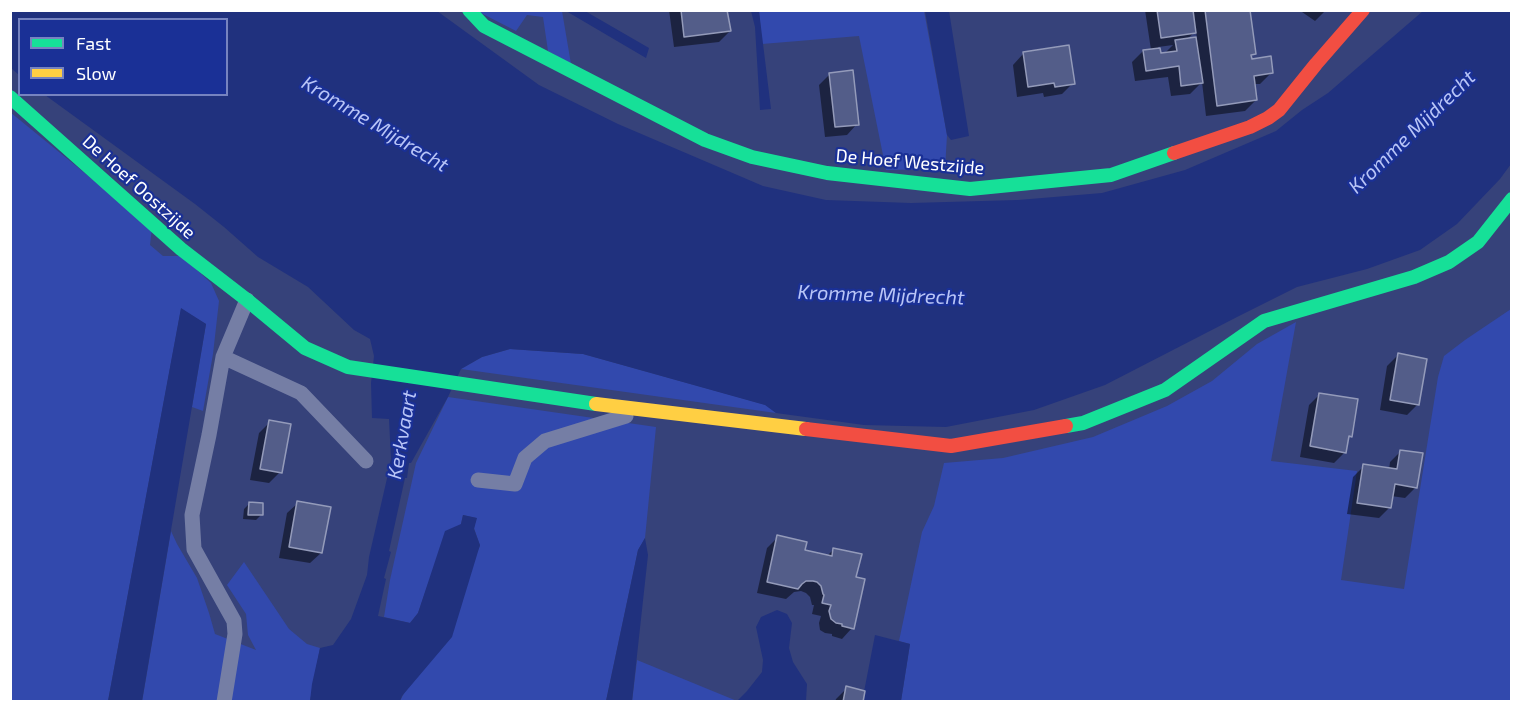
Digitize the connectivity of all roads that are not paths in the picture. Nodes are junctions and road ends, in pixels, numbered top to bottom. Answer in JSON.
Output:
{"nodes":[{"id":1,"x":469,"y":10,"type":"edge"},
{"id":2,"x":1363,"y":10,"type":"edge"},
{"id":3,"x":10,"y":97,"type":"edge"},
{"id":4,"x":1512,"y":199,"type":"edge"},
{"id":5,"x":247,"y":300,"type":"junction"},
{"id":6,"x":223,"y":357,"type":"junction"},
{"id":7,"x":646,"y":410,"type":"junction"},
{"id":8,"x":366,"y":461,"type":"dead end"},
{"id":9,"x":478,"y":480,"type":"dead end"},
{"id":10,"x":225,"y":702,"type":"edge"}],
"edges":[{"from":1,"to":2,"type":"street","name":"De Hoef Westzijde"},
{"from":3,"to":5,"type":"street","name":"De Hoef Oostzijde"},
{"from":4,"to":7,"type":"street"},
{"from":5,"to":6,"type":"lane"},
{"from":5,"to":7,"type":"street"},
{"from":6,"to":8,"type":"lane"},
{"from":6,"to":10,"type":"lane"},
{"from":7,"to":9,"type":"lane"}]}
